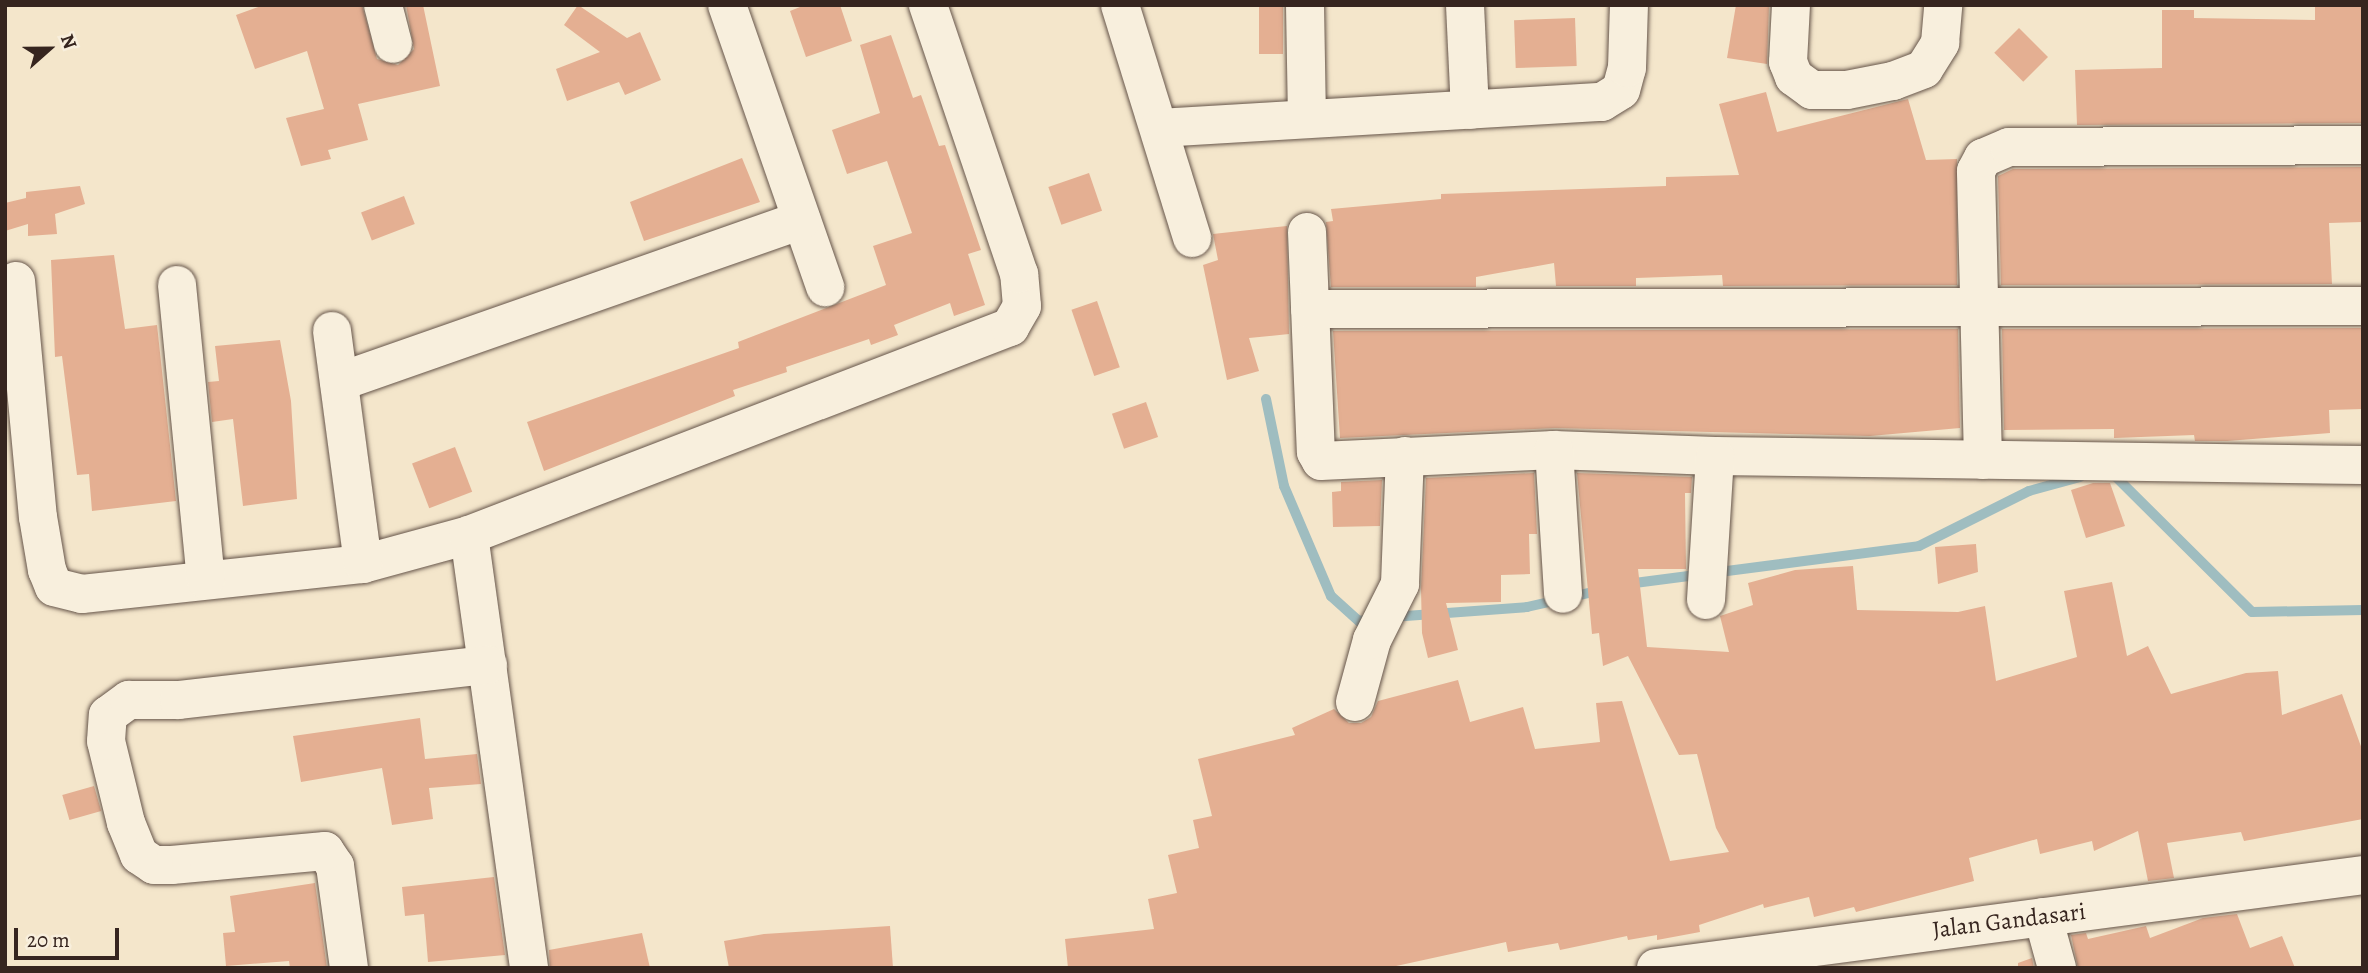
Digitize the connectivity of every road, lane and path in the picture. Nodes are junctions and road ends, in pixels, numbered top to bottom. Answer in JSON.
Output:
{"nodes":[{"id":1,"x":383,"y":5,"type":"edge"},
{"id":2,"x":727,"y":5,"type":"edge"},
{"id":3,"x":928,"y":5,"type":"edge"},
{"id":4,"x":1120,"y":5,"type":"edge"},
{"id":5,"x":1145,"y":5,"type":"edge"},
{"id":6,"x":1305,"y":5,"type":"edge"},
{"id":7,"x":1465,"y":5,"type":"edge"},
{"id":8,"x":1629,"y":5,"type":"edge"},
{"id":9,"x":1791,"y":5,"type":"edge"},
{"id":10,"x":1943,"y":5,"type":"edge"},
{"id":11,"x":393,"y":44,"type":"dead end"},
{"id":12,"x":1470,"y":110,"type":"junction"},
{"id":13,"x":1154,"y":112,"type":"junction"},
{"id":14,"x":1307,"y":119,"type":"junction"},
{"id":15,"x":2363,"y":145,"type":"edge"},
{"id":16,"x":801,"y":220,"type":"junction"},
{"id":17,"x":1307,"y":232,"type":"dead end"},
{"id":18,"x":1192,"y":237,"type":"dead end"},
{"id":19,"x":16,"y":281,"type":"dead end"},
{"id":20,"x":177,"y":285,"type":"dead end"},
{"id":21,"x":825,"y":287,"type":"dead end"},
{"id":22,"x":1978,"y":306,"type":"junction"},
{"id":23,"x":2363,"y":306,"type":"edge"},
{"id":24,"x":1311,"y":310,"type":"junction"},
{"id":25,"x":332,"y":331,"type":"dead end"},
{"id":26,"x":339,"y":382,"type":"junction"},
{"id":27,"x":1554,"y":450,"type":"junction"},
{"id":28,"x":1405,"y":456,"type":"junction"},
{"id":29,"x":1715,"y":456,"type":"junction"},
{"id":30,"x":1983,"y":460,"type":"junction"},
{"id":31,"x":2363,"y":465,"type":"edge"},
{"id":32,"x":469,"y":535,"type":"junction"},
{"id":33,"x":363,"y":564,"type":"junction"},
{"id":34,"x":206,"y":580,"type":"junction"},
{"id":35,"x":1707,"y":581,"type":"dead end"},
{"id":36,"x":1563,"y":594,"type":"dead end"},
{"id":37,"x":488,"y":665,"type":"junction"},
{"id":38,"x":1355,"y":702,"type":"dead end"},
{"id":39,"x":2363,"y":875,"type":"edge"},
{"id":40,"x":2043,"y":917,"type":"junction"},
{"id":41,"x":349,"y":968,"type":"edge"},
{"id":42,"x":529,"y":968,"type":"edge"},
{"id":43,"x":1656,"y":968,"type":"edge"},
{"id":44,"x":2057,"y":968,"type":"edge"}],
"edges":[{"from":1,"to":11,"type":"street"},
{"from":2,"to":16,"type":"street"},
{"from":3,"to":32,"type":"street"},
{"from":4,"to":13,"type":"street"},
{"from":5,"to":13,"type":"street"},
{"from":6,"to":14,"type":"street"},
{"from":7,"to":12,"type":"street"},
{"from":8,"to":12,"type":"street"},
{"from":9,"to":10,"type":"street"},
{"from":12,"to":14,"type":"street"},
{"from":13,"to":14,"type":"street"},
{"from":13,"to":18,"type":"street"},
{"from":15,"to":22,"type":"street"},
{"from":16,"to":21,"type":"street"},
{"from":16,"to":26,"type":"street"},
{"from":17,"to":24,"type":"street"},
{"from":19,"to":34,"type":"street"},
{"from":20,"to":34,"type":"street"},
{"from":22,"to":23,"type":"street"},
{"from":22,"to":24,"type":"street"},
{"from":22,"to":30,"type":"street"},
{"from":24,"to":28,"type":"street"},
{"from":25,"to":26,"type":"street"},
{"from":26,"to":33,"type":"street"},
{"from":27,"to":28,"type":"street"},
{"from":27,"to":29,"type":"street"},
{"from":27,"to":36,"type":"street"},
{"from":28,"to":38,"type":"street"},
{"from":29,"to":30,"type":"street"},
{"from":29,"to":35,"type":"street"},
{"from":30,"to":31,"type":"street"},
{"from":32,"to":33,"type":"street"},
{"from":32,"to":37,"type":"street"},
{"from":33,"to":34,"type":"street"},
{"from":37,"to":41,"type":"street"},
{"from":37,"to":42,"type":"street"},
{"from":39,"to":40,"type":"street","name":"Jalan Gandasari"},
{"from":40,"to":43,"type":"street","name":"Jalan Gandasari"},
{"from":40,"to":44,"type":"street"}]}
